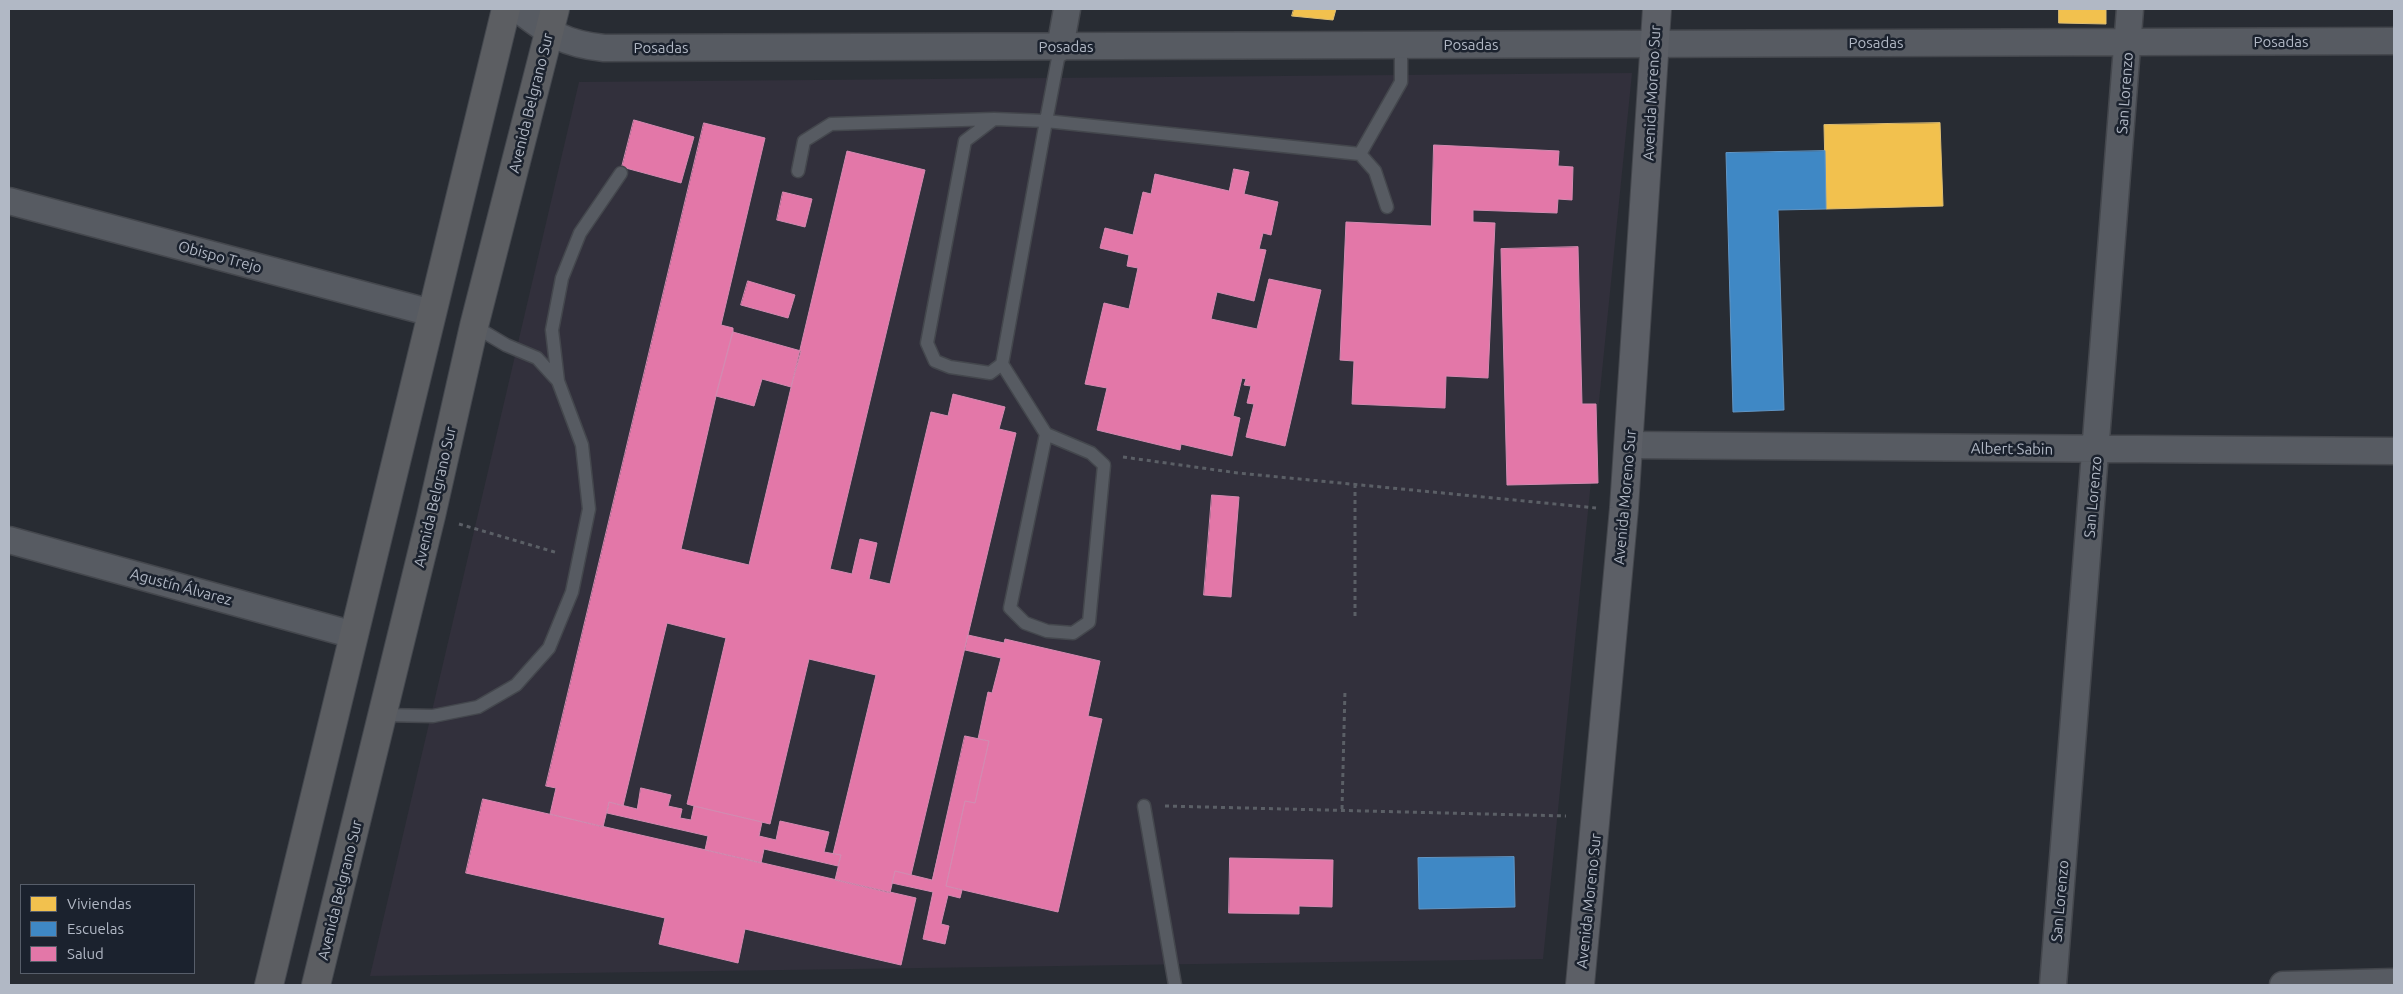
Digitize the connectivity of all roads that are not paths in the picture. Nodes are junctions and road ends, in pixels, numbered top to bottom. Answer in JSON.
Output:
{"nodes":[{"id":1,"x":506,"y":9,"type":"edge"},
{"id":2,"x":518,"y":9,"type":"edge"},
{"id":3,"x":1067,"y":9,"type":"edge"},
{"id":4,"x":1657,"y":9,"type":"edge"},
{"id":5,"x":2130,"y":9,"type":"edge"},
{"id":6,"x":552,"y":21,"type":"edge"},
{"id":7,"x":2394,"y":41,"type":"edge"},
{"id":8,"x":2129,"y":42,"type":"junction"},
{"id":9,"x":1655,"y":43,"type":"junction"},
{"id":10,"x":1401,"y":45,"type":"junction"},
{"id":11,"x":1060,"y":48,"type":"junction"},
{"id":12,"x":994,"y":119,"type":"junction"},
{"id":13,"x":1046,"y":122,"type":"junction"},
{"id":14,"x":1360,"y":154,"type":"junction"},
{"id":15,"x":798,"y":171,"type":"dead end"},
{"id":16,"x":621,"y":173,"type":"dead end"},
{"id":17,"x":9,"y":201,"type":"edge"},
{"id":18,"x":1386,"y":207,"type":"dead end"},
{"id":19,"x":432,"y":313,"type":"junction"},
{"id":20,"x":474,"y":326,"type":"junction"},
{"id":21,"x":1002,"y":364,"type":"junction"},
{"id":22,"x":558,"y":381,"type":"junction"},
{"id":23,"x":1046,"y":434,"type":"junction"},
{"id":24,"x":1630,"y":445,"type":"junction"},
{"id":25,"x":2097,"y":450,"type":"junction"},
{"id":26,"x":2394,"y":451,"type":"edge"},
{"id":27,"x":9,"y":540,"type":"edge"},
{"id":28,"x":354,"y":635,"type":"junction"},
{"id":29,"x":382,"y":715,"type":"junction"},
{"id":30,"x":1144,"y":806,"type":"road end"},
{"id":31,"x":2394,"y":982,"type":"edge"},
{"id":32,"x":269,"y":985,"type":"edge"},
{"id":33,"x":316,"y":985,"type":"edge"},
{"id":34,"x":1175,"y":985,"type":"edge"},
{"id":35,"x":1580,"y":985,"type":"edge"},
{"id":36,"x":2053,"y":985,"type":"edge"},
{"id":37,"x":2283,"y":985,"type":"edge"}],
"edges":[{"from":1,"to":19,"type":"highway"},
{"from":2,"to":6,"type":"street","name":"Posadas"},
{"from":3,"to":11,"type":"street"},
{"from":4,"to":9,"type":"street","name":"Avenida Moreno Sur"},
{"from":5,"to":8,"type":"street","name":"San Lorenzo"},
{"from":6,"to":11,"type":"street","name":"Posadas"},
{"from":6,"to":20,"type":"highway","name":"Avenida Belgrano Sur"},
{"from":7,"to":8,"type":"street","name":"Posadas"},
{"from":8,"to":9,"type":"street","name":"Posadas"},
{"from":8,"to":25,"type":"street","name":"San Lorenzo"},
{"from":9,"to":10,"type":"street","name":"Posadas"},
{"from":9,"to":24,"type":"street","name":"Avenida Moreno Sur"},
{"from":10,"to":11,"type":"street","name":"Posadas"},
{"from":10,"to":14,"type":"lane"},
{"from":11,"to":13,"type":"lane"},
{"from":12,"to":13,"type":"lane"},
{"from":12,"to":15,"type":"lane"},
{"from":12,"to":21,"type":"lane"},
{"from":13,"to":14,"type":"lane"},
{"from":13,"to":21,"type":"lane"},
{"from":14,"to":18,"type":"lane"},
{"from":16,"to":22,"type":"lane"},
{"from":17,"to":19,"type":"street","name":"Obispo Trejo"},
{"from":19,"to":28,"type":"highway"},
{"from":20,"to":22,"type":"lane"},
{"from":20,"to":29,"type":"highway","name":"Avenida Belgrano Sur"},
{"from":21,"to":23,"type":"lane"},
{"from":22,"to":29,"type":"lane"},
{"from":23,"to":23,"type":"lane"},
{"from":24,"to":25,"type":"street","name":"Albert Sabin"},
{"from":24,"to":35,"type":"street","name":"Avenida Moreno Sur"},
{"from":25,"to":26,"type":"street","name":"Albert Sabin"},
{"from":25,"to":36,"type":"street","name":"San Lorenzo"},
{"from":27,"to":28,"type":"street","name":"Agustín Álvarez"},
{"from":28,"to":32,"type":"highway"},
{"from":29,"to":33,"type":"highway","name":"Avenida Belgrano Sur"},
{"from":30,"to":34,"type":"lane"},
{"from":31,"to":37,"type":"street"}]}
